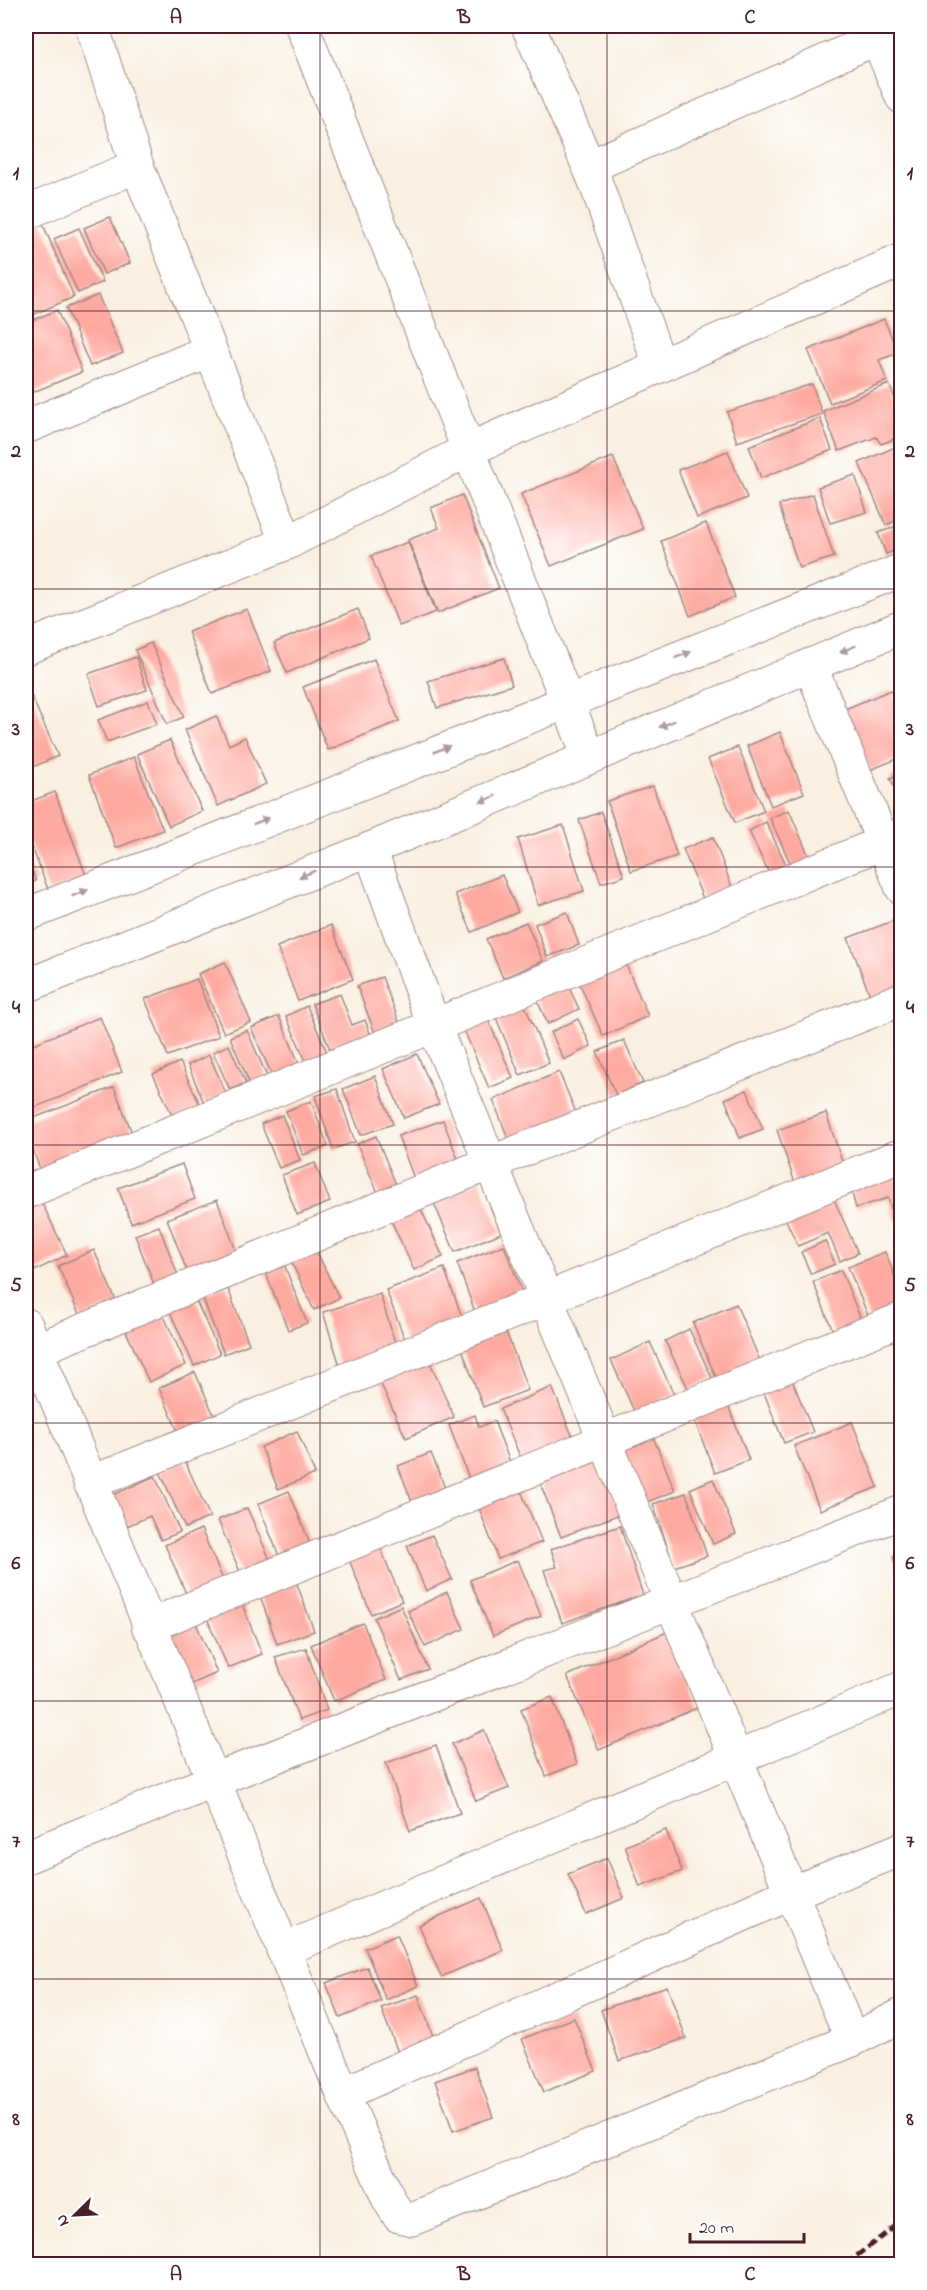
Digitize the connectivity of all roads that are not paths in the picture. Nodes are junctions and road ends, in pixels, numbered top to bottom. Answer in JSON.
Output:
{"nodes":[{"id":1,"x":92,"y":26,"type":"edge"},
{"id":2,"x":302,"y":26,"type":"edge"},
{"id":3,"x":530,"y":26,"type":"edge"},
{"id":4,"x":874,"y":32,"type":"edge"},
{"id":5,"x":902,"y":97,"type":"edge"},
{"id":6,"x":137,"y":166,"type":"junction"},
{"id":7,"x":595,"y":181,"type":"junction"},
{"id":8,"x":26,"y":213,"type":"edge"},
{"id":9,"x":902,"y":260,"type":"edge"},
{"id":10,"x":210,"y":351,"type":"junction"},
{"id":11,"x":660,"y":366,"type":"junction"},
{"id":12,"x":26,"y":427,"type":"edge"},
{"id":13,"x":470,"y":449,"type":"junction"},
{"id":14,"x":287,"y":543,"type":"junction"},
{"id":15,"x":902,"y":570,"type":"edge"},
{"id":16,"x":902,"y":627,"type":"edge"},
{"id":17,"x":26,"y":648,"type":"edge"},
{"id":18,"x":810,"y":665,"type":"junction"},
{"id":19,"x":567,"y":700,"type":"junction"},
{"id":20,"x":589,"y":757,"type":"junction"},
{"id":21,"x":892,"y":838,"type":"edge"},
{"id":22,"x":370,"y":849,"type":"junction"},
{"id":23,"x":902,"y":888,"type":"edge"},
{"id":24,"x":26,"y":915,"type":"edge"},
{"id":25,"x":26,"y":986,"type":"edge"},
{"id":26,"x":902,"y":999,"type":"edge"},
{"id":27,"x":434,"y":1026,"type":"junction"},
{"id":28,"x":902,"y":1155,"type":"edge"},
{"id":29,"x":490,"y":1163,"type":"junction"},
{"id":30,"x":26,"y":1192,"type":"edge"},
{"id":31,"x":546,"y":1300,"type":"junction"},
{"id":32,"x":902,"y":1320,"type":"edge"},
{"id":33,"x":31,"y":1337,"type":"edge"},
{"id":34,"x":604,"y":1441,"type":"junction"},
{"id":35,"x":90,"y":1484,"type":"junction"},
{"id":36,"x":902,"y":1512,"type":"edge"},
{"id":37,"x":671,"y":1603,"type":"junction"},
{"id":38,"x":148,"y":1626,"type":"junction"},
{"id":39,"x":902,"y":1688,"type":"edge"},
{"id":40,"x":735,"y":1757,"type":"junction"},
{"id":41,"x":212,"y":1781,"type":"junction"},
{"id":42,"x":902,"y":1850,"type":"edge"},
{"id":43,"x":26,"y":1857,"type":"edge"},
{"id":44,"x":791,"y":1893,"type":"junction"},
{"id":45,"x":283,"y":1950,"type":"junction"},
{"id":46,"x":902,"y":2015,"type":"edge"},
{"id":47,"x":852,"y":2040,"type":"junction"},
{"id":48,"x":343,"y":2094,"type":"junction"}],
"edges":[{"from":1,"to":6,"type":"street"},
{"from":2,"to":13,"type":"street"},
{"from":3,"to":7,"type":"street"},
{"from":4,"to":5,"type":"street"},
{"from":4,"to":7,"type":"street"},
{"from":6,"to":8,"type":"street"},
{"from":6,"to":10,"type":"street"},
{"from":7,"to":11,"type":"street"},
{"from":9,"to":11,"type":"street"},
{"from":10,"to":12,"type":"street"},
{"from":10,"to":14,"type":"street"},
{"from":11,"to":13,"type":"street"},
{"from":13,"to":14,"type":"street"},
{"from":13,"to":19,"type":"street"},
{"from":14,"to":17,"type":"street"},
{"from":19,"to":15,"type":"street","one_way":true},
{"from":16,"to":18,"type":"street","one_way":true},
{"from":18,"to":20,"type":"street","one_way":true},
{"from":18,"to":21,"type":"street"},
{"from":19,"to":20,"type":"street"},
{"from":24,"to":19,"type":"street","one_way":true},
{"from":20,"to":22,"type":"street","one_way":true},
{"from":21,"to":23,"type":"street"},
{"from":21,"to":27,"type":"street"},
{"from":22,"to":25,"type":"street","one_way":true},
{"from":22,"to":27,"type":"street"},
{"from":26,"to":29,"type":"street"},
{"from":27,"to":29,"type":"street"},
{"from":27,"to":30,"type":"street"},
{"from":28,"to":31,"type":"street"},
{"from":29,"to":31,"type":"street"},
{"from":29,"to":33,"type":"street"},
{"from":31,"to":34,"type":"street"},
{"from":31,"to":35,"type":"street"},
{"from":32,"to":34,"type":"street"},
{"from":33,"to":35,"type":"street"},
{"from":34,"to":37,"type":"street"},
{"from":34,"to":38,"type":"street"},
{"from":35,"to":38,"type":"street"},
{"from":36,"to":37,"type":"street"},
{"from":37,"to":40,"type":"street"},
{"from":37,"to":41,"type":"street"},
{"from":38,"to":41,"type":"street"},
{"from":39,"to":40,"type":"street"},
{"from":40,"to":44,"type":"street"},
{"from":40,"to":45,"type":"street"},
{"from":41,"to":43,"type":"street"},
{"from":41,"to":45,"type":"street"},
{"from":42,"to":44,"type":"street"},
{"from":44,"to":47,"type":"street"},
{"from":44,"to":48,"type":"street"},
{"from":45,"to":48,"type":"street"},
{"from":46,"to":47,"type":"street"},
{"from":47,"to":48,"type":"street"}]}
